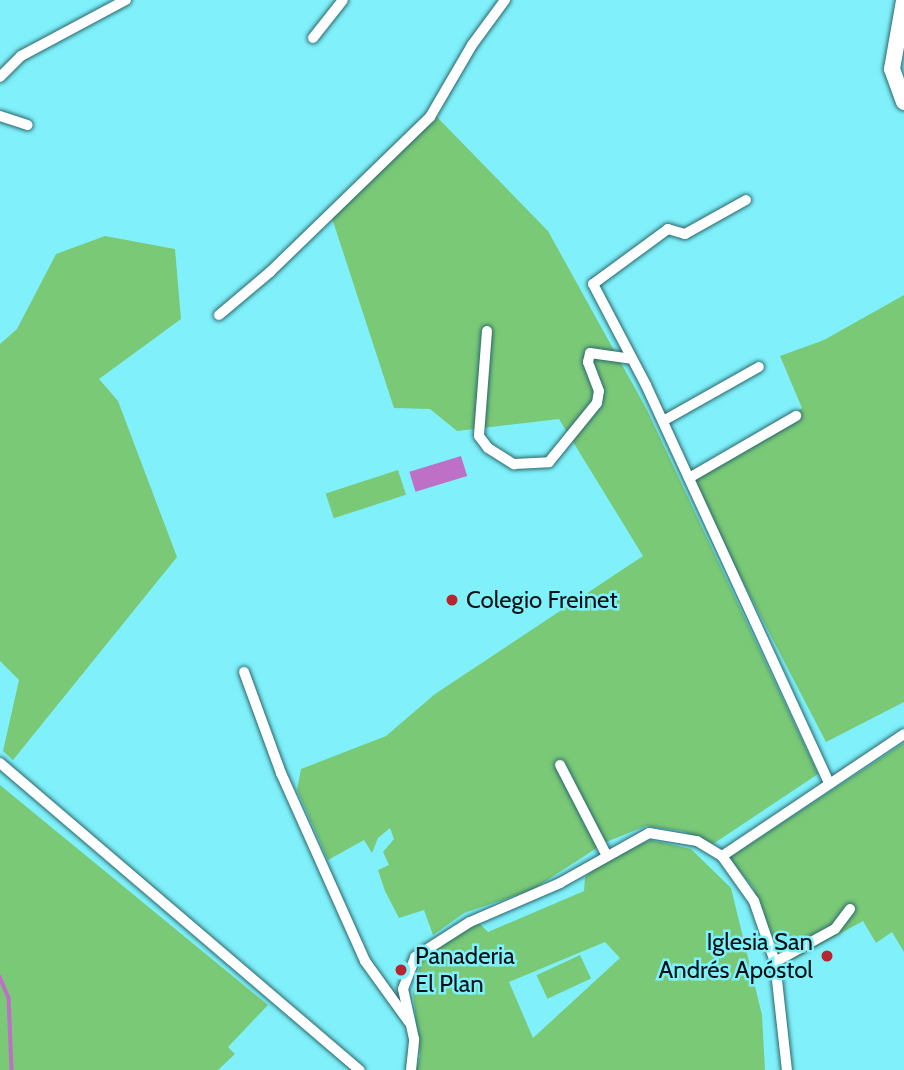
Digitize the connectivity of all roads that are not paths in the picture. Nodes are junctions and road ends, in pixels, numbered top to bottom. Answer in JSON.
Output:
{"nodes":[{"id":1,"x":343,"y":0,"type":"edge"},
{"id":2,"x":505,"y":0,"type":"edge"},
{"id":3,"x":904,"y":1,"type":"edge"},
{"id":4,"x":125,"y":4,"type":"edge"},
{"id":5,"x":313,"y":38,"type":"dead end"},
{"id":6,"x":0,"y":77,"type":"edge"},
{"id":7,"x":904,"y":103,"type":"edge"},
{"id":8,"x":0,"y":116,"type":"edge"},
{"id":9,"x":28,"y":125,"type":"dead end"},
{"id":10,"x":746,"y":200,"type":"dead end"},
{"id":11,"x":219,"y":315,"type":"dead end"},
{"id":12,"x":487,"y":331,"type":"dead end"},
{"id":13,"x":632,"y":359,"type":"junction"},
{"id":14,"x":759,"y":367,"type":"dead end"},
{"id":15,"x":796,"y":416,"type":"dead end"},
{"id":16,"x":663,"y":421,"type":"junction"},
{"id":17,"x":689,"y":478,"type":"junction"},
{"id":18,"x":244,"y":672,"type":"dead end"},
{"id":19,"x":904,"y":734,"type":"edge"},
{"id":20,"x":0,"y":763,"type":"edge"},
{"id":21,"x":561,"y":765,"type":"dead end"},
{"id":22,"x":830,"y":782,"type":"junction"},
{"id":23,"x":606,"y":854,"type":"junction"},
{"id":24,"x":722,"y":856,"type":"junction"},
{"id":25,"x":850,"y":909,"type":"dead end"},
{"id":26,"x":775,"y":962,"type":"junction"},
{"id":27,"x":410,"y":1024,"type":"junction"},
{"id":28,"x":360,"y":1070,"type":"edge"},
{"id":29,"x":411,"y":1070,"type":"edge"},
{"id":30,"x":787,"y":1070,"type":"edge"}],
"edges":[{"from":1,"to":5,"type":"street"},
{"from":2,"to":11,"type":"street"},
{"from":3,"to":7,"type":"street"},
{"from":4,"to":6,"type":"street"},
{"from":8,"to":9,"type":"street"},
{"from":10,"to":13,"type":"street"},
{"from":12,"to":13,"type":"street"},
{"from":13,"to":16,"type":"street"},
{"from":14,"to":16,"type":"street"},
{"from":15,"to":17,"type":"street"},
{"from":16,"to":17,"type":"street"},
{"from":17,"to":22,"type":"street"},
{"from":18,"to":27,"type":"street"},
{"from":19,"to":22,"type":"street"},
{"from":20,"to":28,"type":"street"},
{"from":21,"to":23,"type":"street"},
{"from":22,"to":24,"type":"street"},
{"from":23,"to":24,"type":"street"},
{"from":23,"to":27,"type":"street"},
{"from":24,"to":26,"type":"street"},
{"from":25,"to":26,"type":"street"},
{"from":26,"to":30,"type":"street"},
{"from":27,"to":29,"type":"street"}]}
